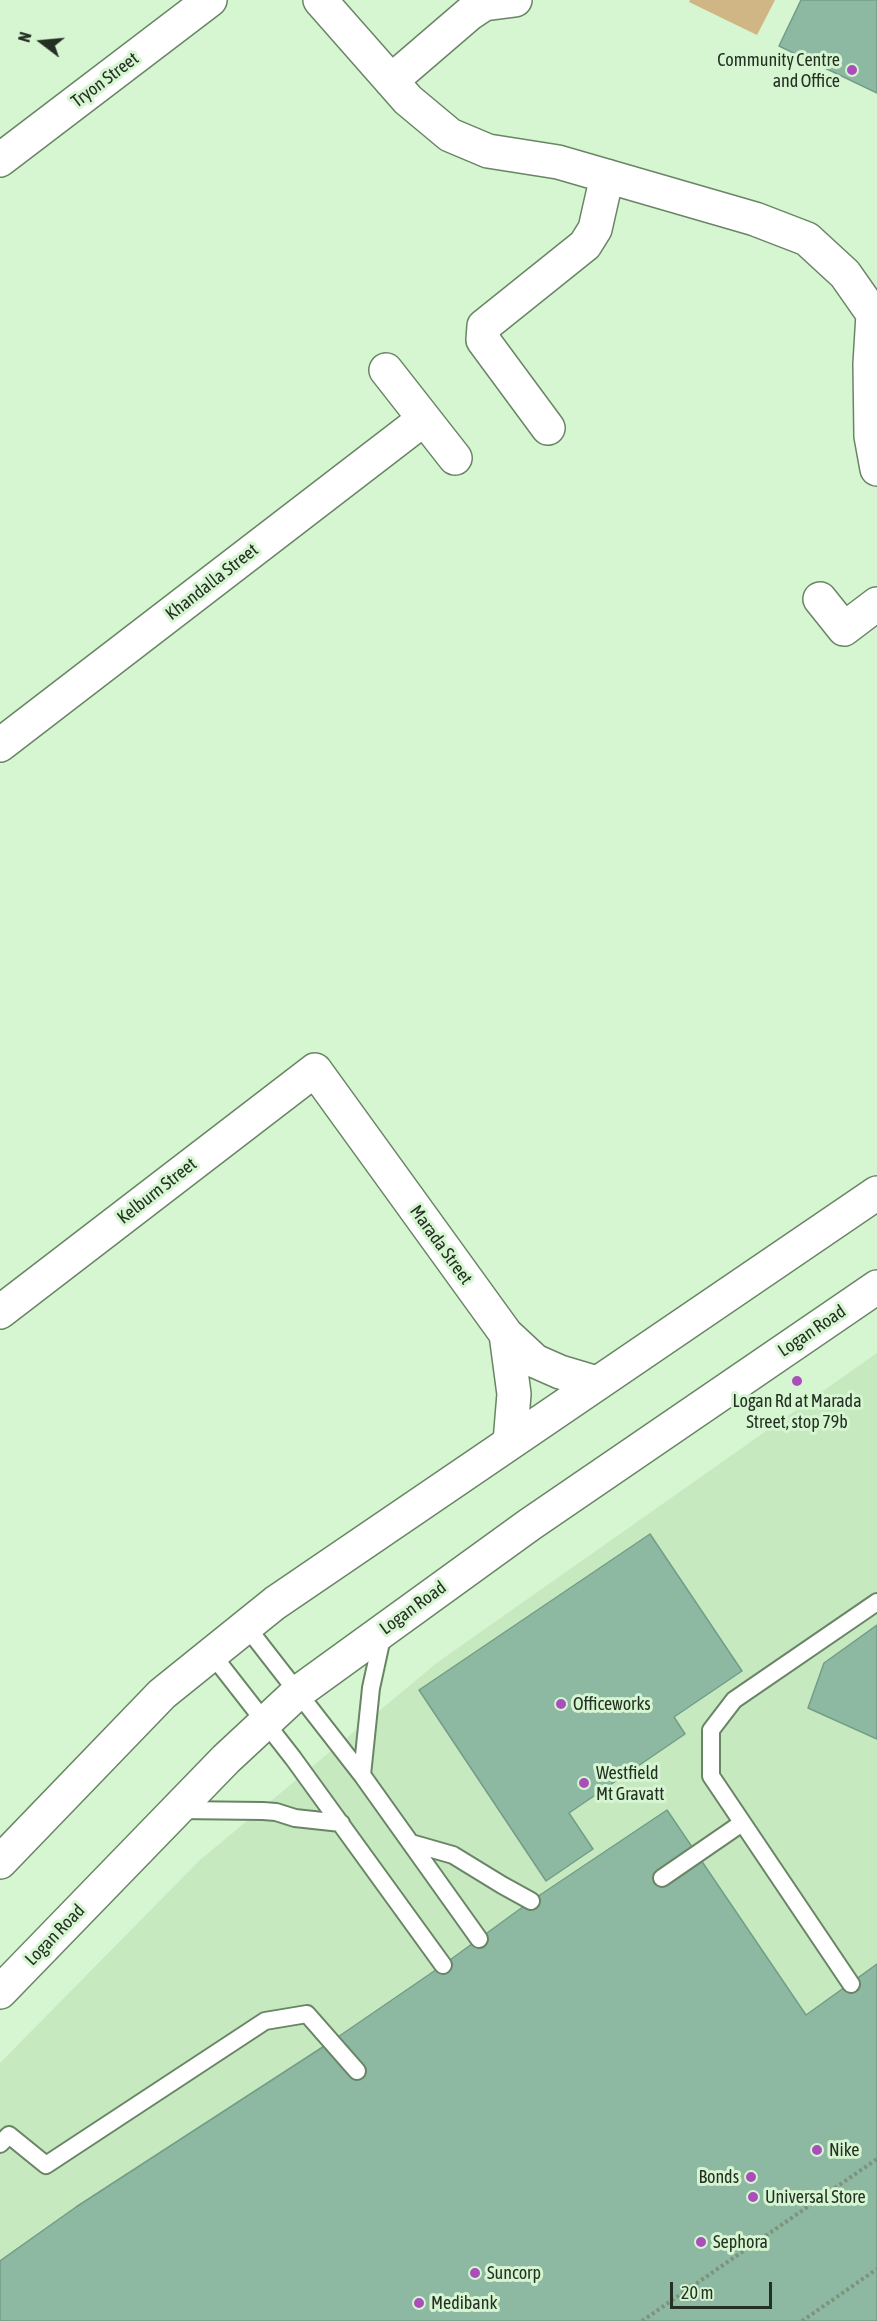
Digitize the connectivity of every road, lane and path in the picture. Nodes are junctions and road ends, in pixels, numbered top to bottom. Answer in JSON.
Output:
{"nodes":[{"id":1,"x":210,"y":0,"type":"edge"},
{"id":2,"x":320,"y":0,"type":"edge"},
{"id":3,"x":515,"y":0,"type":"edge"},
{"id":4,"x":391,"y":81,"type":"junction"},
{"id":5,"x":0,"y":160,"type":"edge"},
{"id":6,"x":607,"y":176,"type":"junction"},
{"id":7,"x":875,"y":314,"type":"edge"},
{"id":8,"x":386,"y":370,"type":"dead end"},
{"id":9,"x":424,"y":419,"type":"junction"},
{"id":10,"x":548,"y":428,"type":"dead end"},
{"id":11,"x":455,"y":458,"type":"dead end"},
{"id":12,"x":877,"y":469,"type":"edge"},
{"id":13,"x":820,"y":599,"type":"dead end"},
{"id":14,"x":877,"y":604,"type":"edge"},
{"id":15,"x":0,"y":745,"type":"edge"},
{"id":16,"x":315,"y":1070,"type":"joint"},
{"id":17,"x":877,"y":1193,"type":"edge"},
{"id":18,"x":877,"y":1287,"type":"edge"},
{"id":19,"x":0,"y":1312,"type":"edge"},
{"id":20,"x":506,"y":1334,"type":"junction"},
{"id":21,"x":597,"y":1383,"type":"junction"},
{"id":22,"x":510,"y":1442,"type":"junction"},
{"id":23,"x":877,"y":1602,"type":"edge"},
{"id":24,"x":246,"y":1626,"type":"junction"},
{"id":25,"x":384,"y":1629,"type":"junction"},
{"id":26,"x":210,"y":1653,"type":"junction"},
{"id":27,"x":297,"y":1693,"type":"junction"},
{"id":28,"x":264,"y":1722,"type":"junction"},
{"id":29,"x":362,"y":1775,"type":"junction"},
{"id":30,"x":177,"y":1810,"type":"junction"},
{"id":31,"x":341,"y":1823,"type":"junction"},
{"id":32,"x":742,"y":1823,"type":"junction"},
{"id":33,"x":411,"y":1843,"type":"junction"},
{"id":34,"x":0,"y":1862,"type":"edge"},
{"id":35,"x":662,"y":1878,"type":"dead end"},
{"id":36,"x":531,"y":1900,"type":"dead end"},
{"id":37,"x":479,"y":1939,"type":"dead end"},
{"id":38,"x":443,"y":1965,"type":"dead end"},
{"id":39,"x":851,"y":1984,"type":"dead end"},
{"id":40,"x":0,"y":1992,"type":"edge"},
{"id":41,"x":357,"y":2071,"type":"dead end"},
{"id":42,"x":0,"y":2144,"type":"edge"},
{"id":43,"x":877,"y":2159,"type":"edge"},
{"id":44,"x":877,"y":2269,"type":"edge"},
{"id":45,"x":642,"y":2321,"type":"edge"},
{"id":46,"x":802,"y":2321,"type":"edge"}],
"edges":[{"from":1,"to":5,"type":"street","name":"Tryon Street"},
{"from":2,"to":4,"type":"street"},
{"from":3,"to":4,"type":"street"},
{"from":4,"to":6,"type":"street"},
{"from":6,"to":7,"type":"street"},
{"from":6,"to":10,"type":"street"},
{"from":7,"to":12,"type":"street"},
{"from":8,"to":9,"type":"street"},
{"from":9,"to":11,"type":"street"},
{"from":9,"to":15,"type":"street","name":"Khandalla Street"},
{"from":13,"to":14,"type":"street"},
{"from":16,"to":19,"type":"street","name":"Kelburn Street"},
{"from":16,"to":20,"type":"street","name":"Marada Street"},
{"from":17,"to":21,"type":"street"},
{"from":18,"to":25,"type":"street","name":"Logan Road"},
{"from":20,"to":21,"type":"street","name":"Marada Street"},
{"from":20,"to":22,"type":"street"},
{"from":21,"to":22,"type":"street"},
{"from":22,"to":24,"type":"street"},
{"from":23,"to":32,"type":"lane"},
{"from":24,"to":26,"type":"street"},
{"from":24,"to":27,"type":"lane"},
{"from":25,"to":27,"type":"street","name":"Logan Road"},
{"from":25,"to":29,"type":"lane"},
{"from":26,"to":28,"type":"lane"},
{"from":26,"to":34,"type":"street"},
{"from":27,"to":28,"type":"street","name":"Logan Road"},
{"from":27,"to":29,"type":"lane"},
{"from":28,"to":30,"type":"street","name":"Logan Road"},
{"from":28,"to":31,"type":"lane"},
{"from":29,"to":33,"type":"lane"},
{"from":30,"to":31,"type":"lane"},
{"from":30,"to":40,"type":"street","name":"Logan Road"},
{"from":31,"to":38,"type":"lane"},
{"from":32,"to":35,"type":"lane"},
{"from":32,"to":39,"type":"lane"},
{"from":33,"to":36,"type":"lane"},
{"from":33,"to":37,"type":"lane"},
{"from":41,"to":42,"type":"lane"},
{"from":43,"to":45,"type":"path"},
{"from":44,"to":46,"type":"path"}]}
